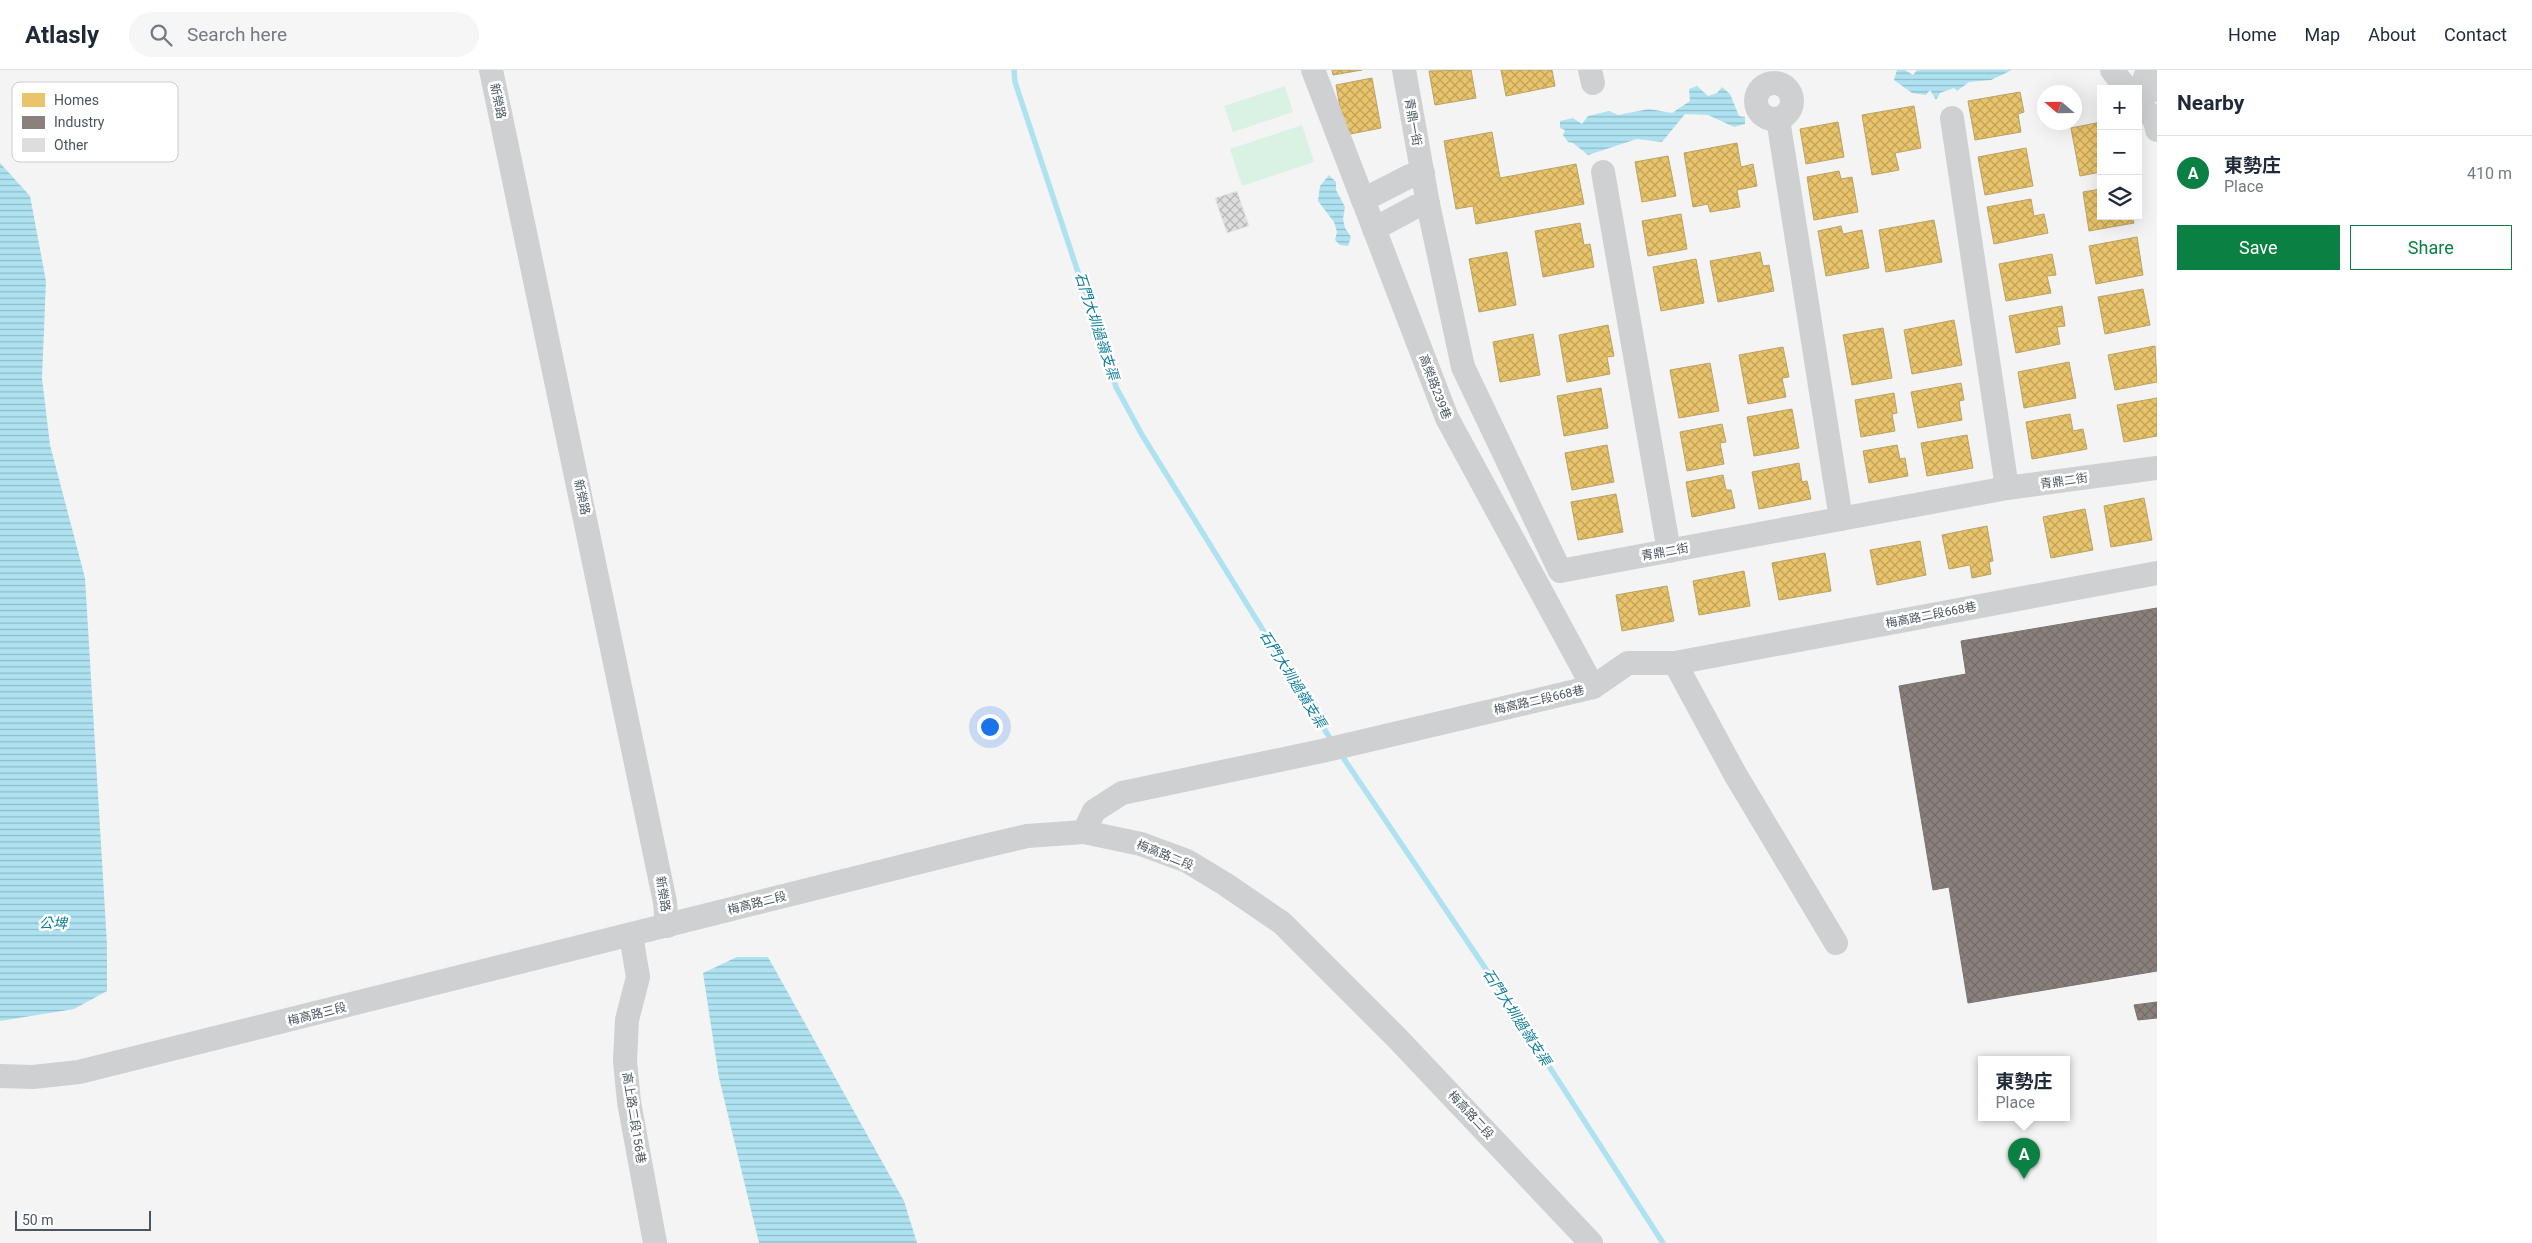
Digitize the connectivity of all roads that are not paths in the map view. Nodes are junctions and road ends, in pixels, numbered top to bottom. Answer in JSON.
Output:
{"nodes":[{"id":1,"x":492,"y":70,"type":"edge"},
{"id":2,"x":1314,"y":70,"type":"edge"},
{"id":3,"x":1404,"y":70,"type":"edge"},
{"id":4,"x":2148,"y":70,"type":"edge"},
{"id":5,"x":1770,"y":76,"type":"edge"},
{"id":6,"x":2157,"y":90,"type":"edge"},
{"id":7,"x":2142,"y":107,"type":"edge"},
{"id":8,"x":1952,"y":118,"type":"dead end"},
{"id":9,"x":2156,"y":125,"type":"edge"},
{"id":10,"x":1604,"y":172,"type":"dead end"},
{"id":11,"x":1423,"y":173,"type":"junction"},
{"id":12,"x":1364,"y":200,"type":"junction"},
{"id":13,"x":1428,"y":204,"type":"junction"},
{"id":14,"x":1374,"y":229,"type":"junction"},
{"id":15,"x":2157,"y":468,"type":"edge"},
{"id":16,"x":2007,"y":488,"type":"junction"},
{"id":17,"x":1841,"y":519,"type":"junction"},
{"id":18,"x":1669,"y":551,"type":"junction"},
{"id":19,"x":2157,"y":573,"type":"edge"},
{"id":20,"x":1676,"y":663,"type":"junction"},
{"id":21,"x":1593,"y":687,"type":"junction"},
{"id":22,"x":1084,"y":832,"type":"junction"},
{"id":23,"x":667,"y":926,"type":"junction"},
{"id":24,"x":631,"y":935,"type":"junction"},
{"id":25,"x":1836,"y":943,"type":"dead end"},
{"id":26,"x":0,"y":1076,"type":"edge"},
{"id":27,"x":655,"y":1243,"type":"edge"},
{"id":28,"x":1591,"y":1243,"type":"edge"}],
"edges":[{"from":1,"to":23,"type":"street","name":"新榮路"},
{"from":2,"to":12,"type":"street","name":"高榮路239巷"},
{"from":3,"to":11,"type":"street","name":"青鼎一街"},
{"from":4,"to":6,"type":"street"},
{"from":5,"to":17,"type":"street"},
{"from":7,"to":9,"type":"street"},
{"from":8,"to":16,"type":"street"},
{"from":10,"to":18,"type":"street"},
{"from":11,"to":12,"type":"street"},
{"from":11,"to":13,"type":"street","name":"青鼎一街"},
{"from":12,"to":14,"type":"street","name":"高榮路239巷"},
{"from":13,"to":14,"type":"street"},
{"from":13,"to":18,"type":"street","name":"青鼎二街"},
{"from":14,"to":21,"type":"street","name":"高榮路239巷"},
{"from":15,"to":16,"type":"street","name":"青鼎二街"},
{"from":16,"to":17,"type":"street","name":"青鼎二街"},
{"from":17,"to":18,"type":"street","name":"青鼎二街"},
{"from":19,"to":20,"type":"street","name":"梅高路二段668巷"},
{"from":20,"to":21,"type":"street","name":"梅高路二段668巷"},
{"from":20,"to":25,"type":"street"},
{"from":21,"to":22,"type":"street","name":"梅高路二段668巷"},
{"from":22,"to":23,"type":"street","name":"梅高路二段"},
{"from":22,"to":28,"type":"street","name":"梅高路二段"},
{"from":23,"to":24,"type":"street","name":"梅高路二段"},
{"from":24,"to":26,"type":"street","name":"梅高路三段"},
{"from":24,"to":27,"type":"street","name":"高上路二段156巷"}]}
